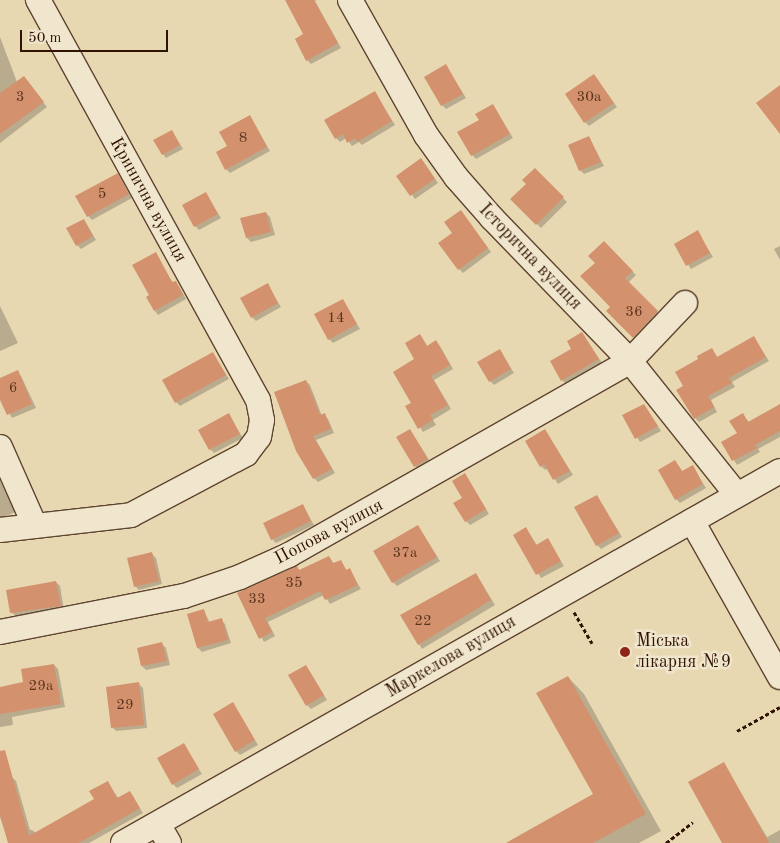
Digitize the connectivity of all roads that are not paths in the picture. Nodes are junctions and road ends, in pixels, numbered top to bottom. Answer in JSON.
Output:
{"nodes":[{"id":1,"x":38,"y":0,"type":"edge"},
{"id":2,"x":350,"y":0,"type":"edge"},
{"id":3,"x":685,"y":304,"type":"dead end"},
{"id":4,"x":630,"y":361,"type":"junction"},
{"id":5,"x":0,"y":447,"type":"edge"},
{"id":6,"x":780,"y":471,"type":"edge"},
{"id":7,"x":737,"y":495,"type":"junction"},
{"id":8,"x":692,"y":521,"type":"junction"},
{"id":9,"x":35,"y":526,"type":"junction"},
{"id":10,"x":0,"y":530,"type":"edge"},
{"id":11,"x":0,"y":632,"type":"edge"},
{"id":12,"x":780,"y":677,"type":"edge"},
{"id":13,"x":163,"y":833,"type":"edge"},
{"id":14,"x":123,"y":843,"type":"edge"}],
"edges":[{"from":1,"to":9,"type":"street","name":"Кринична вулиця"},
{"from":2,"to":4,"type":"street","name":"Історична вулиця"},
{"from":3,"to":4,"type":"street","name":"Попова вулиця"},
{"from":4,"to":7,"type":"street","name":"Історична вулиця"},
{"from":4,"to":11,"type":"street","name":"Попова вулиця"},
{"from":5,"to":9,"type":"street"},
{"from":6,"to":7,"type":"street","name":"Маркелова вулиця"},
{"from":7,"to":8,"type":"street","name":"Маркелова вулиця"},
{"from":8,"to":12,"type":"street"},
{"from":8,"to":13,"type":"street","name":"Маркелова вулиця"},
{"from":9,"to":10,"type":"street"},
{"from":13,"to":14,"type":"street","name":"Маркелова вулиця"}]}
